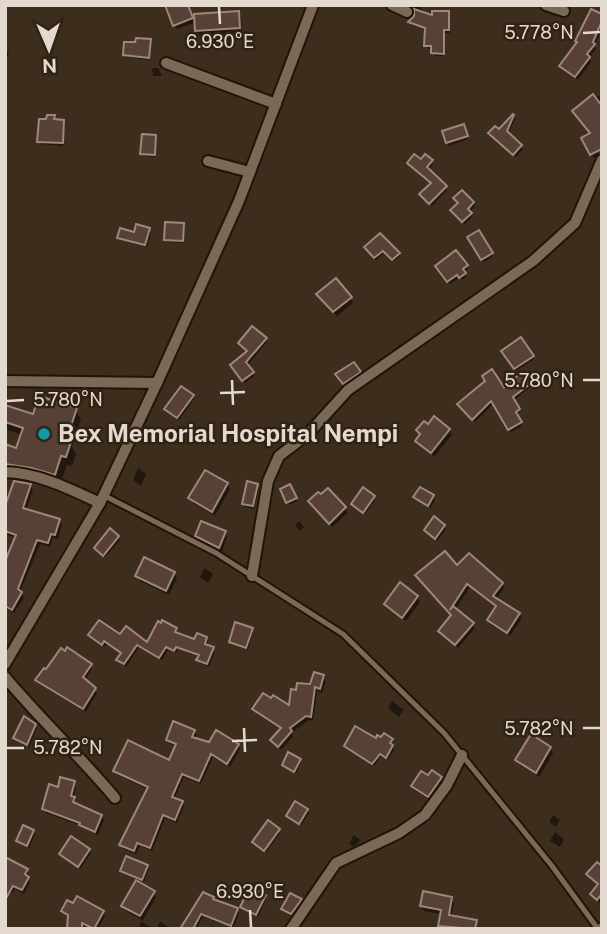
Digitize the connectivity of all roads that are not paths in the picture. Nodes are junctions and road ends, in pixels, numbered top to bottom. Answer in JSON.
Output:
{"nodes":[{"id":1,"x":313,"y":5,"type":"edge"},
{"id":2,"x":392,"y":5,"type":"edge"},
{"id":3,"x":546,"y":5,"type":"edge"},
{"id":4,"x":564,"y":11,"type":"dead end"},
{"id":5,"x":407,"y":12,"type":"dead end"},
{"id":6,"x":166,"y":63,"type":"dead end"},
{"id":7,"x":276,"y":104,"type":"junction"},
{"id":8,"x":602,"y":160,"type":"edge"},
{"id":9,"x":208,"y":161,"type":"dead end"},
{"id":10,"x":250,"y":172,"type":"junction"},
{"id":11,"x":5,"y":382,"type":"edge"},
{"id":12,"x":157,"y":383,"type":"junction"},
{"id":13,"x":5,"y":472,"type":"edge"},
{"id":14,"x":102,"y":499,"type":"junction"},
{"id":15,"x":252,"y":576,"type":"junction"},
{"id":16,"x":5,"y":664,"type":"edge"},
{"id":17,"x":5,"y":677,"type":"edge"},
{"id":18,"x":462,"y":755,"type":"junction"},
{"id":19,"x":115,"y":798,"type":"dead end"},
{"id":20,"x":291,"y":929,"type":"edge"},
{"id":21,"x":600,"y":929,"type":"edge"}],
"edges":[{"from":1,"to":7,"type":"street"},
{"from":2,"to":5,"type":"street"},
{"from":3,"to":4,"type":"street"},
{"from":6,"to":7,"type":"street"},
{"from":7,"to":10,"type":"street"},
{"from":8,"to":15,"type":"street"},
{"from":9,"to":10,"type":"street"},
{"from":10,"to":12,"type":"street"},
{"from":11,"to":12,"type":"street"},
{"from":12,"to":14,"type":"street"},
{"from":13,"to":14,"type":"street"},
{"from":14,"to":15,"type":"lane"},
{"from":14,"to":16,"type":"street"},
{"from":15,"to":18,"type":"lane"},
{"from":17,"to":19,"type":"street"},
{"from":18,"to":20,"type":"street"},
{"from":18,"to":21,"type":"lane"}]}
